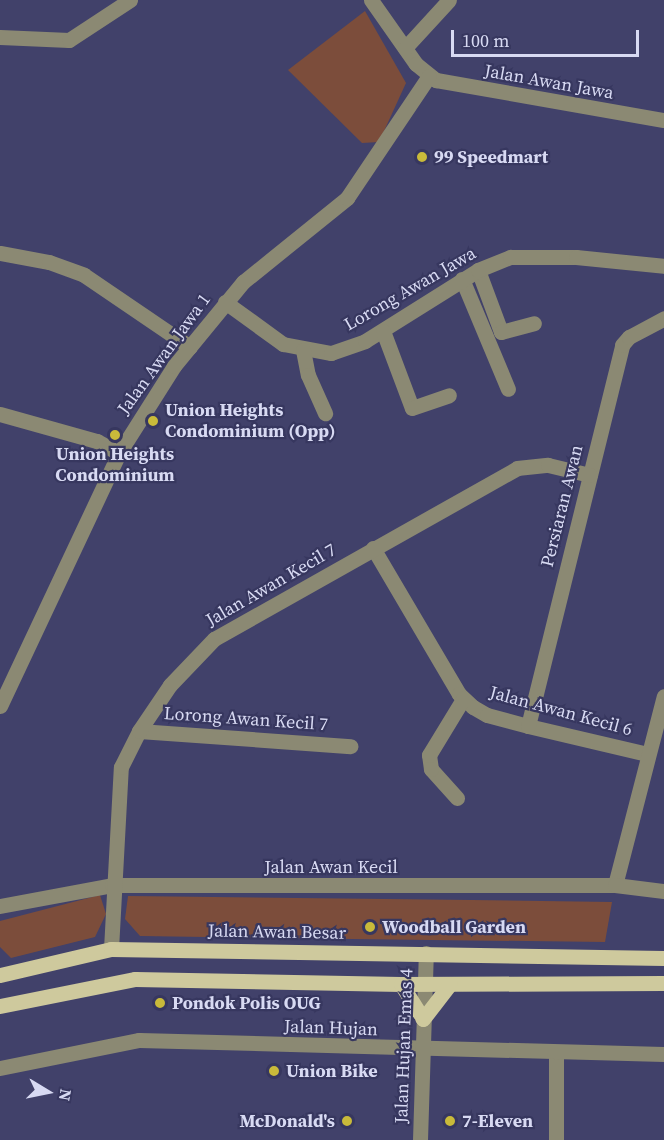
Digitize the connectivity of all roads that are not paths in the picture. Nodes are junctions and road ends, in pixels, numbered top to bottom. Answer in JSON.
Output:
{"nodes":[{"id":1,"x":371,"y":0,"type":"edge"},
{"id":2,"x":449,"y":0,"type":"edge"},
{"id":3,"x":123,"y":2,"type":"edge"},
{"id":4,"x":0,"y":37,"type":"edge"},
{"id":5,"x":405,"y":48,"type":"junction"},
{"id":6,"x":429,"y":76,"type":"junction"},
{"id":7,"x":664,"y":120,"type":"edge"},
{"id":8,"x":0,"y":253,"type":"edge"},
{"id":9,"x":664,"y":266,"type":"edge"},
{"id":10,"x":478,"y":270,"type":"junction"},
{"id":11,"x":462,"y":279,"type":"junction"},
{"id":12,"x":225,"y":302,"type":"junction"},
{"id":13,"x":664,"y":318,"type":"edge"},
{"id":14,"x":534,"y":323,"type":"dead end"},
{"id":15,"x":383,"y":331,"type":"junction"},
{"id":16,"x":190,"y":347,"type":"junction"},
{"id":17,"x":303,"y":350,"type":"junction"},
{"id":18,"x":508,"y":389,"type":"dead end"},
{"id":19,"x":449,"y":394,"type":"dead end"},
{"id":20,"x":325,"y":413,"type":"dead end"},
{"id":21,"x":0,"y":414,"type":"edge"},
{"id":22,"x":120,"y":453,"type":"junction"},
{"id":23,"x":590,"y":475,"type":"junction"},
{"id":24,"x":373,"y":548,"type":"junction"},
{"id":25,"x":7,"y":668,"type":"edge"},
{"id":26,"x":664,"y":696,"type":"edge"},
{"id":27,"x":464,"y":699,"type":"junction"},
{"id":28,"x":0,"y":706,"type":"edge"},
{"id":29,"x":528,"y":726,"type":"junction"},
{"id":30,"x":139,"y":731,"type":"junction"},
{"id":31,"x":350,"y":746,"type":"dead end"},
{"id":32,"x":648,"y":754,"type":"junction"},
{"id":33,"x":457,"y":798,"type":"dead end"},
{"id":34,"x":112,"y":885,"type":"junction"},
{"id":35,"x":615,"y":885,"type":"junction"},
{"id":36,"x":664,"y":891,"type":"edge"},
{"id":37,"x":0,"y":906,"type":"edge"},
{"id":38,"x":111,"y":949,"type":"junction"},
{"id":39,"x":426,"y":953,"type":"junction"},
{"id":40,"x":664,"y":958,"type":"edge"},
{"id":41,"x":0,"y":962,"type":"edge"},
{"id":42,"x":23,"y":970,"type":"junction"},
{"id":43,"x":0,"y":975,"type":"edge"},
{"id":44,"x":664,"y":983,"type":"edge"},
{"id":45,"x":401,"y":984,"type":"junction"},
{"id":46,"x":450,"y":984,"type":"junction"},
{"id":47,"x":425,"y":985,"type":"junction"},
{"id":48,"x":0,"y":1006,"type":"edge"},
{"id":49,"x":423,"y":1019,"type":"junction"},
{"id":50,"x":421,"y":1050,"type":"junction"},
{"id":51,"x":556,"y":1052,"type":"junction"},
{"id":52,"x":664,"y":1054,"type":"edge"},
{"id":53,"x":0,"y":1068,"type":"edge"},
{"id":54,"x":420,"y":1140,"type":"edge"},
{"id":55,"x":556,"y":1140,"type":"edge"}],
"edges":[{"from":1,"to":5,"type":"street"},
{"from":2,"to":5,"type":"street"},
{"from":3,"to":4,"type":"street"},
{"from":5,"to":6,"type":"street"},
{"from":6,"to":7,"type":"street","name":"Jalan Awan Jawa"},
{"from":6,"to":12,"type":"street","name":"Jalan Awan Jawa 1"},
{"from":8,"to":16,"type":"street"},
{"from":9,"to":10,"type":"street","name":"Lorong Awan Jawa"},
{"from":10,"to":11,"type":"street","name":"Lorong Awan Jawa"},
{"from":10,"to":14,"type":"street"},
{"from":11,"to":15,"type":"street","name":"Lorong Awan Jawa"},
{"from":11,"to":18,"type":"street"},
{"from":12,"to":16,"type":"street","name":"Jalan Awan Jawa 1"},
{"from":12,"to":17,"type":"street","name":"Lorong Awan Jawa"},
{"from":13,"to":23,"type":"street","name":"Persiaran Awan"},
{"from":15,"to":17,"type":"street","name":"Lorong Awan Jawa"},
{"from":15,"to":19,"type":"street"},
{"from":16,"to":22,"type":"street","name":"Jalan Awan Jawa 1"},
{"from":17,"to":20,"type":"street"},
{"from":21,"to":22,"type":"street"},
{"from":22,"to":25,"type":"street","name":"Jalan Awan Jawa 1"},
{"from":23,"to":24,"type":"street","name":"Jalan Awan Kecil 7"},
{"from":23,"to":29,"type":"street","name":"Persiaran Awan"},
{"from":24,"to":27,"type":"street","name":"Jalan Awan Kecil 6"},
{"from":24,"to":30,"type":"street","name":"Jalan Awan Kecil 7"},
{"from":25,"to":28,"type":"street","name":"Jalan Awan Jawa 1"},
{"from":26,"to":32,"type":"street"},
{"from":27,"to":29,"type":"street","name":"Jalan Awan Kecil 6"},
{"from":27,"to":33,"type":"street"},
{"from":29,"to":32,"type":"street","name":"Jalan Awan Kecil 6"},
{"from":30,"to":31,"type":"street","name":"Lorong Awan Kecil 7"},
{"from":30,"to":34,"type":"street","name":"Jalan Awan Kecil 7"},
{"from":32,"to":35,"type":"street"},
{"from":34,"to":35,"type":"street","name":"Jalan Awan Kecil"},
{"from":34,"to":37,"type":"street","name":"Jalan Awan Kecil"},
{"from":34,"to":38,"type":"street","name":"Jalan Awan Kecil 7"},
{"from":35,"to":36,"type":"street","name":"Jalan Awan Kecil"},
{"from":38,"to":39,"type":"main road","name":"Jalan Awan Besar"},
{"from":38,"to":42,"type":"main road","name":"Jalan Awan Besar"},
{"from":39,"to":40,"type":"main road","name":"Jalan Awan Besar"},
{"from":39,"to":47,"type":"street","name":"Jalan Hujan Emas 4"},
{"from":41,"to":42,"type":"main road"},
{"from":42,"to":43,"type":"main road","name":"Jalan Awan Besar"},
{"from":44,"to":46,"type":"main road"},
{"from":45,"to":47,"type":"main road"},
{"from":45,"to":48,"type":"main road"},
{"from":45,"to":49,"type":"main road"},
{"from":46,"to":47,"type":"main road"},
{"from":46,"to":49,"type":"main road"},
{"from":47,"to":49,"type":"street","name":"Jalan Hujan Emas 4"},
{"from":49,"to":50,"type":"street","name":"Jalan Hujan Emas 4"},
{"from":50,"to":51,"type":"street","name":"Jalan Hujan"},
{"from":50,"to":53,"type":"street","name":"Jalan Hujan"},
{"from":50,"to":54,"type":"street","name":"Jalan Hujan Emas 4"},
{"from":51,"to":52,"type":"street","name":"Jalan Hujan"},
{"from":51,"to":55,"type":"street"}]}
